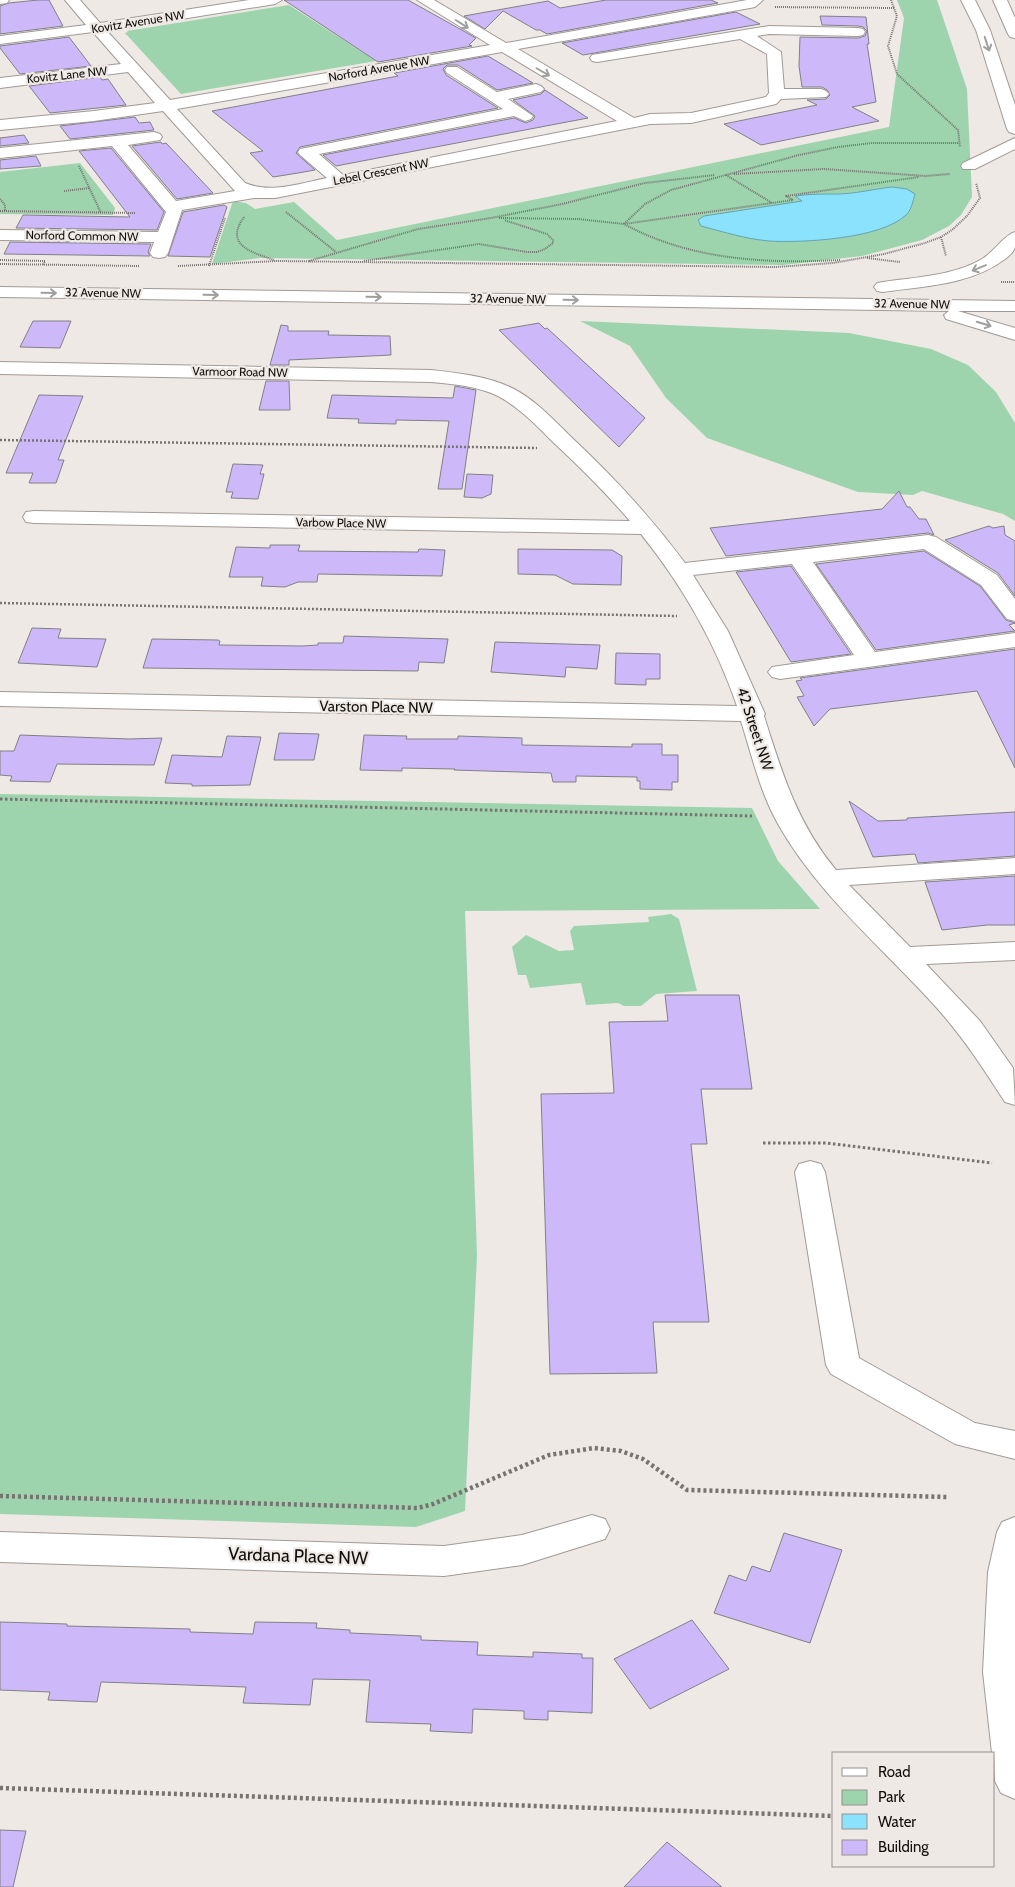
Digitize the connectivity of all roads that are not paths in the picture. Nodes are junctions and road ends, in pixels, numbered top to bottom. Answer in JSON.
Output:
{"nodes":[{"id":1,"x":72,"y":0,"type":"edge"},
{"id":2,"x":275,"y":0,"type":"edge"},
{"id":3,"x":424,"y":0,"type":"edge"},
{"id":4,"x":451,"y":0,"type":"edge"},
{"id":5,"x":968,"y":0,"type":"edge"},
{"id":6,"x":1000,"y":0,"type":"edge"},
{"id":7,"x":762,"y":3,"type":"edge"},
{"id":8,"x":652,"y":21,"type":"junction"},
{"id":9,"x":98,"y":28,"type":"junction"},
{"id":10,"x":858,"y":32,"type":"dead end"},
{"id":11,"x":1015,"y":34,"type":"edge"},
{"id":12,"x":744,"y":35,"type":"junction"},
{"id":13,"x":0,"y":40,"type":"edge"},
{"id":14,"x":524,"y":43,"type":"junction"},
{"id":15,"x":691,"y":43,"type":"junction"},
{"id":16,"x":500,"y":47,"type":"junction"},
{"id":17,"x":597,"y":58,"type":"dead end"},
{"id":18,"x":133,"y":67,"type":"junction"},
{"id":19,"x":452,"y":70,"type":"dead end"},
{"id":20,"x":0,"y":82,"type":"edge"},
{"id":21,"x":536,"y":89,"type":"dead end"},
{"id":22,"x":776,"y":94,"type":"junction"},
{"id":23,"x":821,"y":94,"type":"dead end"},
{"id":24,"x":494,"y":97,"type":"junction"},
{"id":25,"x":168,"y":105,"type":"junction"},
{"id":26,"x":516,"y":111,"type":"junction"},
{"id":27,"x":650,"y":119,"type":"junction"},
{"id":28,"x":630,"y":122,"type":"junction"},
{"id":29,"x":0,"y":125,"type":"edge"},
{"id":30,"x":1015,"y":129,"type":"edge"},
{"id":31,"x":154,"y":137,"type":"dead end"},
{"id":32,"x":558,"y":137,"type":"junction"},
{"id":33,"x":116,"y":141,"type":"junction"},
{"id":34,"x":1015,"y":143,"type":"edge"},
{"id":35,"x":0,"y":153,"type":"edge"},
{"id":36,"x":970,"y":168,"type":"road end"},
{"id":37,"x":340,"y":180,"type":"junction"},
{"id":38,"x":254,"y":193,"type":"junction"},
{"id":39,"x":172,"y":207,"type":"junction"},
{"id":40,"x":0,"y":235,"type":"edge"},
{"id":41,"x":164,"y":237,"type":"junction"},
{"id":42,"x":1015,"y":238,"type":"edge"},
{"id":43,"x":158,"y":254,"type":"dead end"},
{"id":44,"x":0,"y":276,"type":"edge"},
{"id":45,"x":883,"y":287,"type":"junction"},
{"id":46,"x":1015,"y":290,"type":"edge"},
{"id":47,"x":0,"y":292,"type":"edge"},
{"id":48,"x":867,"y":304,"type":"junction"},
{"id":49,"x":1015,"y":306,"type":"edge"},
{"id":50,"x":1015,"y":334,"type":"edge"},
{"id":51,"x":0,"y":368,"type":"edge"},
{"id":52,"x":480,"y":383,"type":"joint"},
{"id":53,"x":34,"y":517,"type":"dead end"},
{"id":54,"x":647,"y":528,"type":"junction"},
{"id":55,"x":798,"y":556,"type":"junction"},
{"id":56,"x":681,"y":570,"type":"junction"},
{"id":57,"x":1015,"y":614,"type":"edge"},
{"id":58,"x":1015,"y":640,"type":"edge"},
{"id":59,"x":869,"y":660,"type":"junction"},
{"id":60,"x":780,"y":672,"type":"dead end"},
{"id":61,"x":0,"y":699,"type":"edge"},
{"id":62,"x":753,"y":714,"type":"junction"},
{"id":63,"x":1015,"y":866,"type":"edge"},
{"id":64,"x":828,"y":879,"type":"junction"},
{"id":65,"x":1015,"y":951,"type":"edge"},
{"id":66,"x":903,"y":956,"type":"junction"},
{"id":67,"x":1015,"y":1095,"type":"edge"},
{"id":68,"x":810,"y":1172,"type":"dead end"},
{"id":69,"x":1015,"y":1445,"type":"edge"},
{"id":70,"x":592,"y":1529,"type":"dead end"},
{"id":71,"x":1015,"y":1532,"type":"edge"},
{"id":72,"x":0,"y":1547,"type":"edge"},
{"id":73,"x":1009,"y":1622,"type":"edge"},
{"id":74,"x":1015,"y":1781,"type":"edge"}],
"edges":[{"from":1,"to":9,"type":"street"},
{"from":2,"to":9,"type":"street","name":"Kovitz Avenue NW"},
{"from":3,"to":16,"type":"street","one_way":true},
{"from":4,"to":14,"type":"street"},
{"from":5,"to":30,"type":"street","one_way":true},
{"from":6,"to":11,"type":"street"},
{"from":7,"to":8,"type":"street","name":"Norford Avenue NW"},
{"from":8,"to":14,"type":"street","name":"Norford Avenue NW"},
{"from":8,"to":15,"type":"street"},
{"from":9,"to":13,"type":"street","name":"Kovitz Avenue NW"},
{"from":9,"to":18,"type":"street"},
{"from":10,"to":12,"type":"street"},
{"from":12,"to":15,"type":"street"},
{"from":12,"to":22,"type":"street"},
{"from":14,"to":16,"type":"street","name":"Norford Avenue NW"},
{"from":14,"to":27,"type":"street"},
{"from":15,"to":17,"type":"street"},
{"from":16,"to":25,"type":"street","name":"Norford Avenue NW"},
{"from":16,"to":28,"type":"street","one_way":true},
{"from":18,"to":20,"type":"street","name":"Kovitz Lane NW"},
{"from":18,"to":25,"type":"street"},
{"from":19,"to":24,"type":"street"},
{"from":21,"to":24,"type":"street"},
{"from":22,"to":23,"type":"street"},
{"from":22,"to":27,"type":"street","name":"Lebel Crescent NW"},
{"from":24,"to":26,"type":"street"},
{"from":25,"to":29,"type":"street","name":"Norford Avenue NW"},
{"from":25,"to":38,"type":"street"},
{"from":26,"to":32,"type":"street"},
{"from":26,"to":37,"type":"street"},
{"from":27,"to":28,"type":"street","name":"Lebel Crescent NW"},
{"from":28,"to":32,"type":"street","name":"Lebel Crescent NW"},
{"from":31,"to":33,"type":"street"},
{"from":32,"to":37,"type":"street","name":"Lebel Crescent NW"},
{"from":33,"to":35,"type":"street"},
{"from":33,"to":39,"type":"street"},
{"from":34,"to":36,"type":"street"},
{"from":37,"to":38,"type":"street","name":"Lebel Crescent NW"},
{"from":38,"to":39,"type":"street"},
{"from":39,"to":41,"type":"street","name":"Norford Common NW"},
{"from":40,"to":41,"type":"street","name":"Norford Common NW"},
{"from":41,"to":43,"type":"street","name":"Norford Common NW"},
{"from":42,"to":45,"type":"street","one_way":true},
{"from":44,"to":45,"type":"street","name":"32 Avenue NW"},
{"from":45,"to":46,"type":"street","name":"32 Avenue NW"},
{"from":47,"to":48,"type":"street","name":"32 Avenue NW","one_way":true},
{"from":48,"to":49,"type":"street","name":"32 Avenue NW"},
{"from":48,"to":50,"type":"street","one_way":true},
{"from":51,"to":52,"type":"street","name":"Varmoor Road NW"},
{"from":52,"to":54,"type":"street","name":"42 Street NW"},
{"from":53,"to":54,"type":"street","name":"Varbow Place NW"},
{"from":54,"to":56,"type":"street","name":"42 Street NW"},
{"from":55,"to":56,"type":"street"},
{"from":55,"to":57,"type":"street"},
{"from":55,"to":59,"type":"street"},
{"from":56,"to":62,"type":"street","name":"42 Street NW"},
{"from":58,"to":59,"type":"street"},
{"from":59,"to":60,"type":"street"},
{"from":61,"to":62,"type":"street","name":"Varston Place NW"},
{"from":62,"to":64,"type":"street","name":"42 Street NW"},
{"from":63,"to":64,"type":"street"},
{"from":64,"to":66,"type":"street","name":"42 Street NW"},
{"from":65,"to":66,"type":"street"},
{"from":66,"to":67,"type":"street","name":"42 Street NW"},
{"from":68,"to":69,"type":"street"},
{"from":70,"to":72,"type":"street","name":"Vardana Place NW"},
{"from":71,"to":73,"type":"street"},
{"from":73,"to":74,"type":"street"}]}
